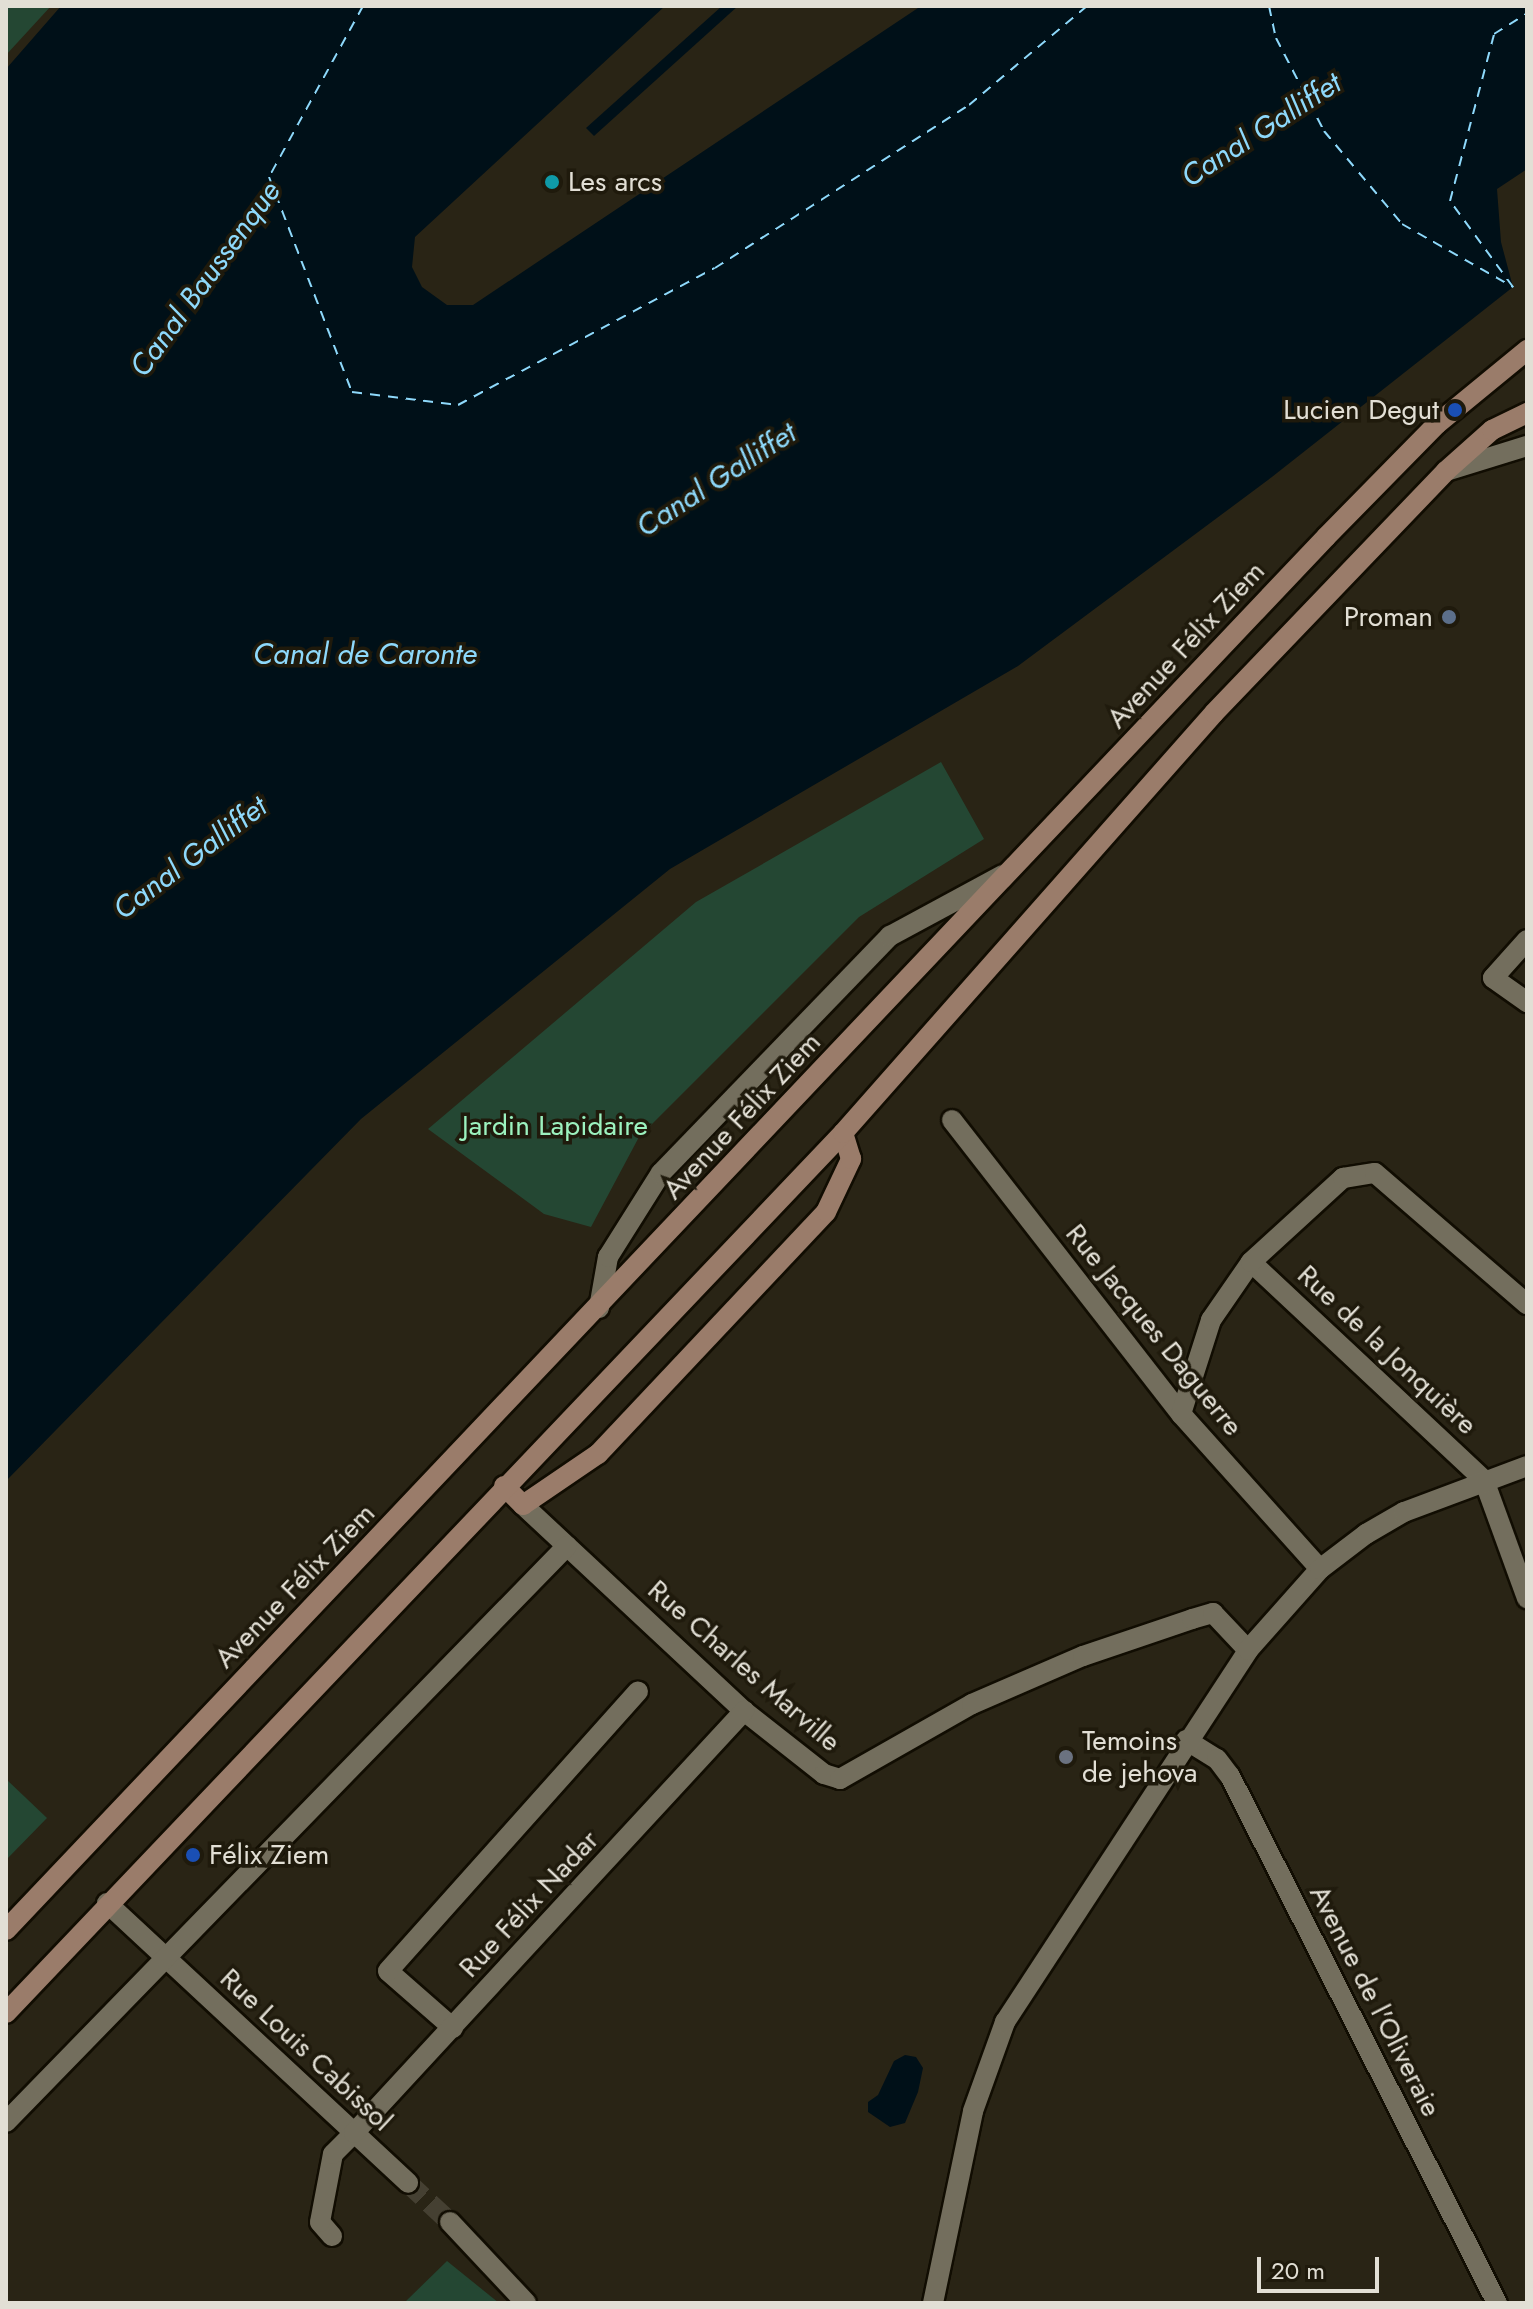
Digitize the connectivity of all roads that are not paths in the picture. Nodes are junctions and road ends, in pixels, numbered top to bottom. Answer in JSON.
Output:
{"nodes":[{"id":1,"x":1527,"y":350,"type":"edge"},
{"id":2,"x":1527,"y":413,"type":"edge"},
{"id":3,"x":1527,"y":446,"type":"edge"},
{"id":4,"x":1446,"y":471,"type":"junction"},
{"id":5,"x":1010,"y":872,"type":"junction"},
{"id":6,"x":1527,"y":940,"type":"edge"},
{"id":7,"x":1527,"y":1002,"type":"edge"},
{"id":8,"x":952,"y":1120,"type":"dead end"},
{"id":9,"x":843,"y":1133,"type":"junction"},
{"id":10,"x":1251,"y":1262,"type":"junction"},
{"id":11,"x":1527,"y":1304,"type":"edge"},
{"id":12,"x":599,"y":1308,"type":"junction"},
{"id":13,"x":1181,"y":1414,"type":"junction"},
{"id":14,"x":1527,"y":1466,"type":"edge"},
{"id":15,"x":1484,"y":1480,"type":"junction"},
{"id":16,"x":504,"y":1486,"type":"junction"},
{"id":17,"x":523,"y":1505,"type":"junction"},
{"id":18,"x":567,"y":1546,"type":"junction"},
{"id":19,"x":1320,"y":1569,"type":"junction"},
{"id":20,"x":1527,"y":1598,"type":"edge"},
{"id":21,"x":1248,"y":1650,"type":"junction"},
{"id":22,"x":638,"y":1691,"type":"dead end"},
{"id":23,"x":744,"y":1711,"type":"junction"},
{"id":24,"x":1186,"y":1740,"type":"junction"},
{"id":25,"x":107,"y":1903,"type":"junction"},
{"id":26,"x":6,"y":1930,"type":"edge"},
{"id":27,"x":165,"y":1958,"type":"junction"},
{"id":28,"x":6,"y":2013,"type":"edge"},
{"id":29,"x":453,"y":2028,"type":"junction"},
{"id":30,"x":6,"y":2122,"type":"edge"},
{"id":31,"x":354,"y":2133,"type":"junction"},
{"id":32,"x":408,"y":2183,"type":"tunnel mouth"},
{"id":33,"x":450,"y":2222,"type":"tunnel mouth"},
{"id":34,"x":332,"y":2236,"type":"dead end"},
{"id":35,"x":526,"y":2303,"type":"edge"},
{"id":36,"x":933,"y":2303,"type":"edge"},
{"id":37,"x":1497,"y":2303,"type":"edge"}],
"edges":[{"from":1,"to":5,"type":"main road","name":"Avenue Félix Ziem"},
{"from":2,"to":4,"type":"main road"},
{"from":3,"to":4,"type":"street"},
{"from":4,"to":9,"type":"main road"},
{"from":5,"to":12,"type":"main road","name":"Avenue Félix Ziem"},
{"from":5,"to":12,"type":"street"},
{"from":6,"to":7,"type":"street"},
{"from":8,"to":13,"type":"street","name":"Rue Jacques Daguerre"},
{"from":9,"to":16,"type":"main road"},
{"from":9,"to":17,"type":"main road"},
{"from":10,"to":11,"type":"street"},
{"from":10,"to":13,"type":"street"},
{"from":10,"to":15,"type":"street","name":"Rue de la Jonquière"},
{"from":12,"to":26,"type":"main road","name":"Avenue Félix Ziem"},
{"from":13,"to":19,"type":"street","name":"Rue Jacques Daguerre"},
{"from":14,"to":15,"type":"street"},
{"from":15,"to":19,"type":"street"},
{"from":15,"to":20,"type":"street"},
{"from":16,"to":17,"type":"main road"},
{"from":16,"to":25,"type":"main road"},
{"from":17,"to":18,"type":"street","name":"Rue Charles Marville"},
{"from":18,"to":23,"type":"street","name":"Rue Charles Marville"},
{"from":18,"to":27,"type":"street"},
{"from":19,"to":21,"type":"street"},
{"from":21,"to":23,"type":"street","name":"Rue Charles Marville"},
{"from":21,"to":24,"type":"street"},
{"from":22,"to":29,"type":"street"},
{"from":23,"to":29,"type":"street","name":"Rue Félix Nadar"},
{"from":24,"to":36,"type":"street"},
{"from":24,"to":37,"type":"street","name":"Avenue de l'Oliveraie"},
{"from":25,"to":27,"type":"street"},
{"from":25,"to":28,"type":"main road"},
{"from":27,"to":30,"type":"street"},
{"from":27,"to":31,"type":"street","name":"Rue Louis Cabissol"},
{"from":29,"to":31,"type":"street","name":"Rue Félix Nadar"},
{"from":31,"to":32,"type":"street","name":"Rue Louis Cabissol"},
{"from":31,"to":34,"type":"street","name":"Rue Félix Nadar"},
{"from":33,"to":35,"type":"street"}]}
